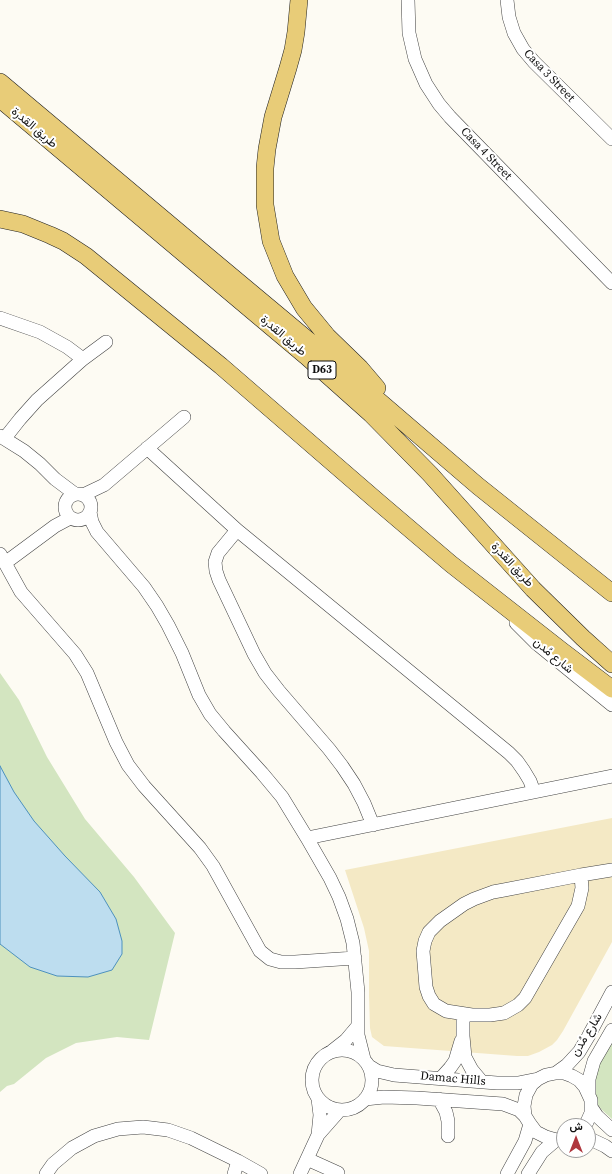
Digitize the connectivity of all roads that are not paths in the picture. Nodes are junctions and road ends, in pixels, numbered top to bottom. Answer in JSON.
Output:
{"nodes":[{"id":1,"x":299,"y":0,"type":"edge"},
{"id":2,"x":408,"y":0,"type":"edge"},
{"id":3,"x":508,"y":0,"type":"edge"},
{"id":4,"x":0,"y":82,"type":"edge"},
{"id":5,"x":6,"y":99,"type":"edge"},
{"id":6,"x":612,"y":139,"type":"edge"},
{"id":7,"x":0,"y":219,"type":"edge"},
{"id":8,"x":612,"y":283,"type":"edge"},
{"id":9,"x":0,"y":318,"type":"edge"},
{"id":10,"x":106,"y":342,"type":"dead end"},
{"id":11,"x":83,"y":359,"type":"junction"},
{"id":12,"x":394,"y":413,"type":"junction"},
{"id":13,"x":184,"y":417,"type":"dead end"},
{"id":14,"x":3,"y":437,"type":"edge"},
{"id":15,"x":147,"y":448,"type":"junction"},
{"id":16,"x":77,"y":507,"type":"junction"},
{"id":17,"x":237,"y":530,"type":"junction"},
{"id":18,"x":2,"y":559,"type":"edge"},
{"id":19,"x":612,"y":593,"type":"edge"},
{"id":20,"x":499,"y":602,"type":"junction"},
{"id":21,"x":612,"y":664,"type":"edge"},
{"id":22,"x":612,"y":688,"type":"edge"},
{"id":23,"x":612,"y":705,"type":"edge"},
{"id":24,"x":612,"y":776,"type":"edge"},
{"id":25,"x":534,"y":792,"type":"junction"},
{"id":26,"x":373,"y":825,"type":"junction"},
{"id":27,"x":307,"y":838,"type":"junction"},
{"id":28,"x":612,"y":870,"type":"edge"},
{"id":29,"x":581,"y":876,"type":"junction"},
{"id":30,"x":355,"y":958,"type":"junction"},
{"id":31,"x":612,"y":992,"type":"edge"},
{"id":32,"x":464,"y":1014,"type":"junction"},
{"id":33,"x":357,"y":1027,"type":"junction"},
{"id":34,"x":612,"y":1030,"type":"edge"},
{"id":35,"x":463,"y":1036,"type":"junction"},
{"id":36,"x":332,"y":1051,"type":"junction"},
{"id":37,"x":367,"y":1063,"type":"junction"},
{"id":38,"x":556,"y":1073,"type":"junction"},
{"id":39,"x":441,"y":1078,"type":"junction"},
{"id":40,"x":538,"y":1079,"type":"junction"},
{"id":41,"x":484,"y":1082,"type":"junction"},
{"id":42,"x":318,"y":1099,"type":"junction"},
{"id":43,"x":365,"y":1099,"type":"junction"},
{"id":44,"x":439,"y":1099,"type":"junction"},
{"id":45,"x":590,"y":1100,"type":"junction"},
{"id":46,"x":460,"y":1101,"type":"junction"},
{"id":47,"x":485,"y":1103,"type":"junction"},
{"id":48,"x":340,"y":1110,"type":"junction"},
{"id":49,"x":588,"y":1118,"type":"edge"},
{"id":50,"x":528,"y":1120,"type":"junction"},
{"id":51,"x":448,"y":1121,"type":"junction"},
{"id":52,"x":612,"y":1130,"type":"edge"},
{"id":53,"x":318,"y":1135,"type":"junction"},
{"id":54,"x":448,"y":1136,"type":"dead end"},
{"id":55,"x":556,"y":1138,"type":"edge"},
{"id":56,"x":596,"y":1141,"type":"edge"},
{"id":57,"x":556,"y":1142,"type":"edge"},
{"id":58,"x":612,"y":1151,"type":"edge"},
{"id":59,"x":307,"y":1159,"type":"junction"},
{"id":60,"x":238,"y":1161,"type":"junction"},
{"id":61,"x":338,"y":1173,"type":"dead end"},
{"id":62,"x":46,"y":1174,"type":"edge"},
{"id":63,"x":234,"y":1174,"type":"edge"},
{"id":64,"x":261,"y":1174,"type":"edge"},
{"id":65,"x":300,"y":1174,"type":"edge"},
{"id":66,"x":507,"y":1174,"type":"edge"},
{"id":67,"x":528,"y":1174,"type":"edge"}],
"edges":[{"from":1,"to":12,"type":"main road"},
{"from":2,"to":8,"type":"street","name":"Casa 4 Street"},
{"from":3,"to":6,"type":"street","name":"Casa 3 Street"},
{"from":4,"to":5,"type":"main road","name":"طريق القدرة","number":"D63"},
{"from":5,"to":12,"type":"main road","name":"طريق القدرة","number":"D63"},
{"from":5,"to":21,"type":"main road","name":"طريق القدرة","number":"D63"},
{"from":7,"to":20,"type":"main road"},
{"from":9,"to":11,"type":"street"},
{"from":10,"to":11,"type":"street"},
{"from":11,"to":14,"type":"street"},
{"from":12,"to":19,"type":"main road","name":"طريق القدرة","number":"D63"},
{"from":13,"to":15,"type":"street"},
{"from":14,"to":16,"type":"street"},
{"from":15,"to":16,"type":"street"},
{"from":15,"to":17,"type":"street"},
{"from":16,"to":18,"type":"street"},
{"from":16,"to":27,"type":"street"},
{"from":17,"to":25,"type":"street"},
{"from":17,"to":26,"type":"street"},
{"from":18,"to":30,"type":"street"},
{"from":20,"to":22,"type":"main road"},
{"from":20,"to":23,"type":"street","name":"شارع مُدن"},
{"from":24,"to":25,"type":"street"},
{"from":25,"to":26,"type":"street"},
{"from":26,"to":27,"type":"street"},
{"from":27,"to":30,"type":"street"},
{"from":28,"to":29,"type":"street"},
{"from":29,"to":32,"type":"street"},
{"from":29,"to":32,"type":"street"},
{"from":30,"to":33,"type":"street"},
{"from":31,"to":38,"type":"street","name":"شارع مُدن"},
{"from":32,"to":35,"type":"street"},
{"from":33,"to":36,"type":"street"},
{"from":33,"to":37,"type":"street"},
{"from":34,"to":45,"type":"street","name":"شارع مُدن"},
{"from":35,"to":39,"type":"street"},
{"from":35,"to":41,"type":"street"},
{"from":36,"to":37,"type":"street"},
{"from":36,"to":42,"type":"street"},
{"from":37,"to":39,"type":"street","name":"Damac Hills"},
{"from":37,"to":43,"type":"street"},
{"from":38,"to":40,"type":"street","name":"Damac Hills"},
{"from":38,"to":45,"type":"street"},
{"from":39,"to":41,"type":"street","name":"Damac Hills"},
{"from":40,"to":41,"type":"street","name":"Damac Hills"},
{"from":40,"to":50,"type":"street"},
{"from":41,"to":47,"type":"street"},
{"from":42,"to":48,"type":"street"},
{"from":42,"to":53,"type":"street"},
{"from":43,"to":44,"type":"street","name":"Damac Hills"},
{"from":43,"to":48,"type":"street"},
{"from":44,"to":46,"type":"street","name":"Damac Hills"},
{"from":44,"to":51,"type":"street"},
{"from":45,"to":49,"type":"street","name":"شارع مُدن"},
{"from":45,"to":52,"type":"street"},
{"from":46,"to":47,"type":"street","name":"Damac Hills"},
{"from":46,"to":51,"type":"street"},
{"from":47,"to":50,"type":"street","name":"Damac Hills"},
{"from":48,"to":53,"type":"street"},
{"from":50,"to":55,"type":"street","name":"Damac Hills"},
{"from":50,"to":66,"type":"street"},
{"from":51,"to":54,"type":"street"},
{"from":53,"to":59,"type":"street"},
{"from":56,"to":58,"type":"street"},
{"from":57,"to":67,"type":"street"},
{"from":59,"to":61,"type":"street"},
{"from":59,"to":65,"type":"street"},
{"from":60,"to":62,"type":"street"},
{"from":60,"to":63,"type":"street"},
{"from":60,"to":64,"type":"street"}]}
